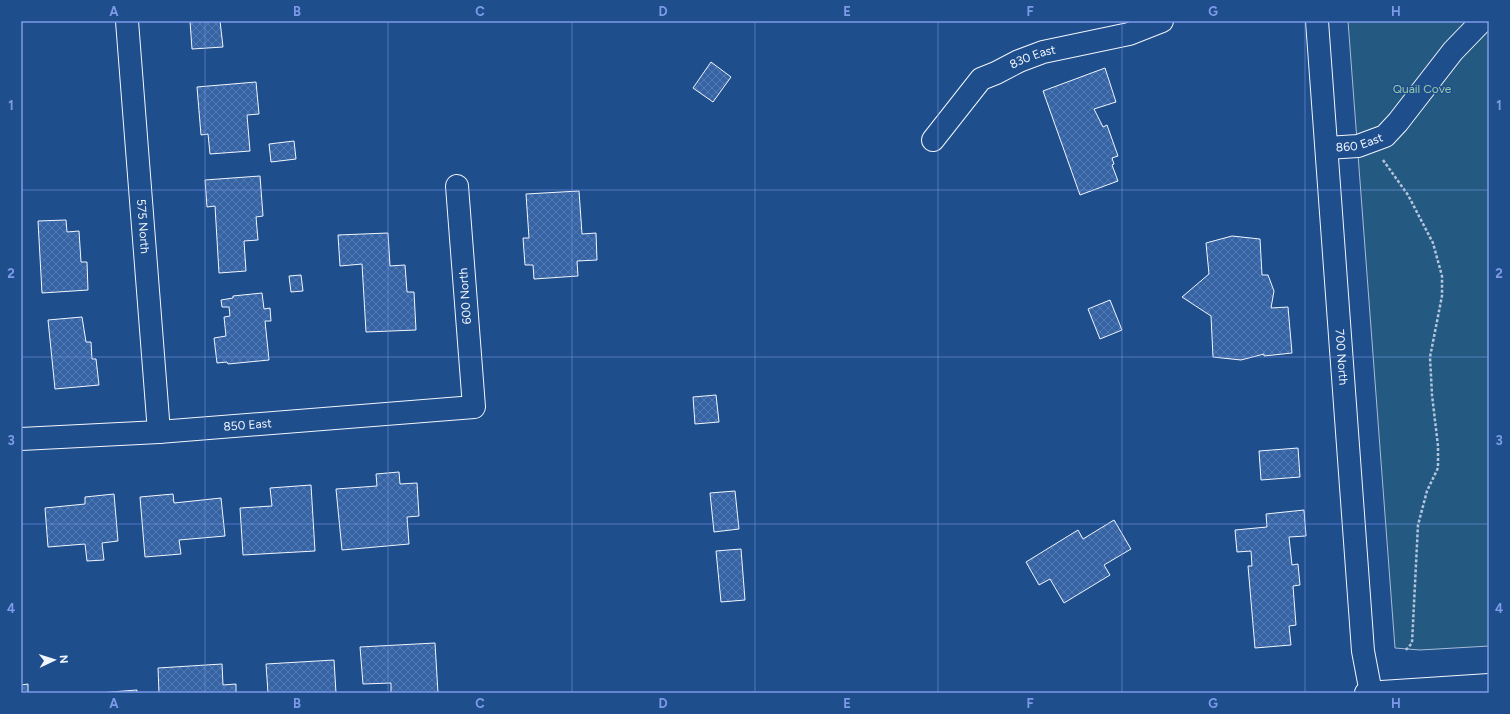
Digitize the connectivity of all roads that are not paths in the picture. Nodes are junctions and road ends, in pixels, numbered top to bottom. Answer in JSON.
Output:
{"nodes":[{"id":1,"x":127,"y":21,"type":"edge"},
{"id":2,"x":1162,"y":21,"type":"edge"},
{"id":3,"x":1317,"y":21,"type":"edge"},
{"id":4,"x":1482,"y":21,"type":"edge"},
{"id":5,"x":933,"y":140,"type":"dead end"},
{"id":6,"x":1327,"y":148,"type":"junction"},
{"id":7,"x":457,"y":186,"type":"dead end"},
{"id":8,"x":474,"y":407,"type":"joint"},
{"id":9,"x":159,"y":432,"type":"junction"},
{"id":10,"x":21,"y":439,"type":"edge"},
{"id":11,"x":1489,"y":685,"type":"edge"},
{"id":12,"x":1366,"y":693,"type":"edge"},
{"id":13,"x":1371,"y":693,"type":"edge"}],
"edges":[{"from":1,"to":9,"type":"street","name":"575 North"},
{"from":2,"to":5,"type":"street","name":"830 East"},
{"from":3,"to":6,"type":"street","name":"700 North"},
{"from":4,"to":6,"type":"street","name":"860 East"},
{"from":6,"to":13,"type":"street","name":"700 North"},
{"from":7,"to":8,"type":"street","name":"600 North"},
{"from":8,"to":9,"type":"street","name":"850 East"},
{"from":9,"to":10,"type":"street","name":"850 East"},
{"from":11,"to":13,"type":"street"},
{"from":12,"to":13,"type":"street"}]}
